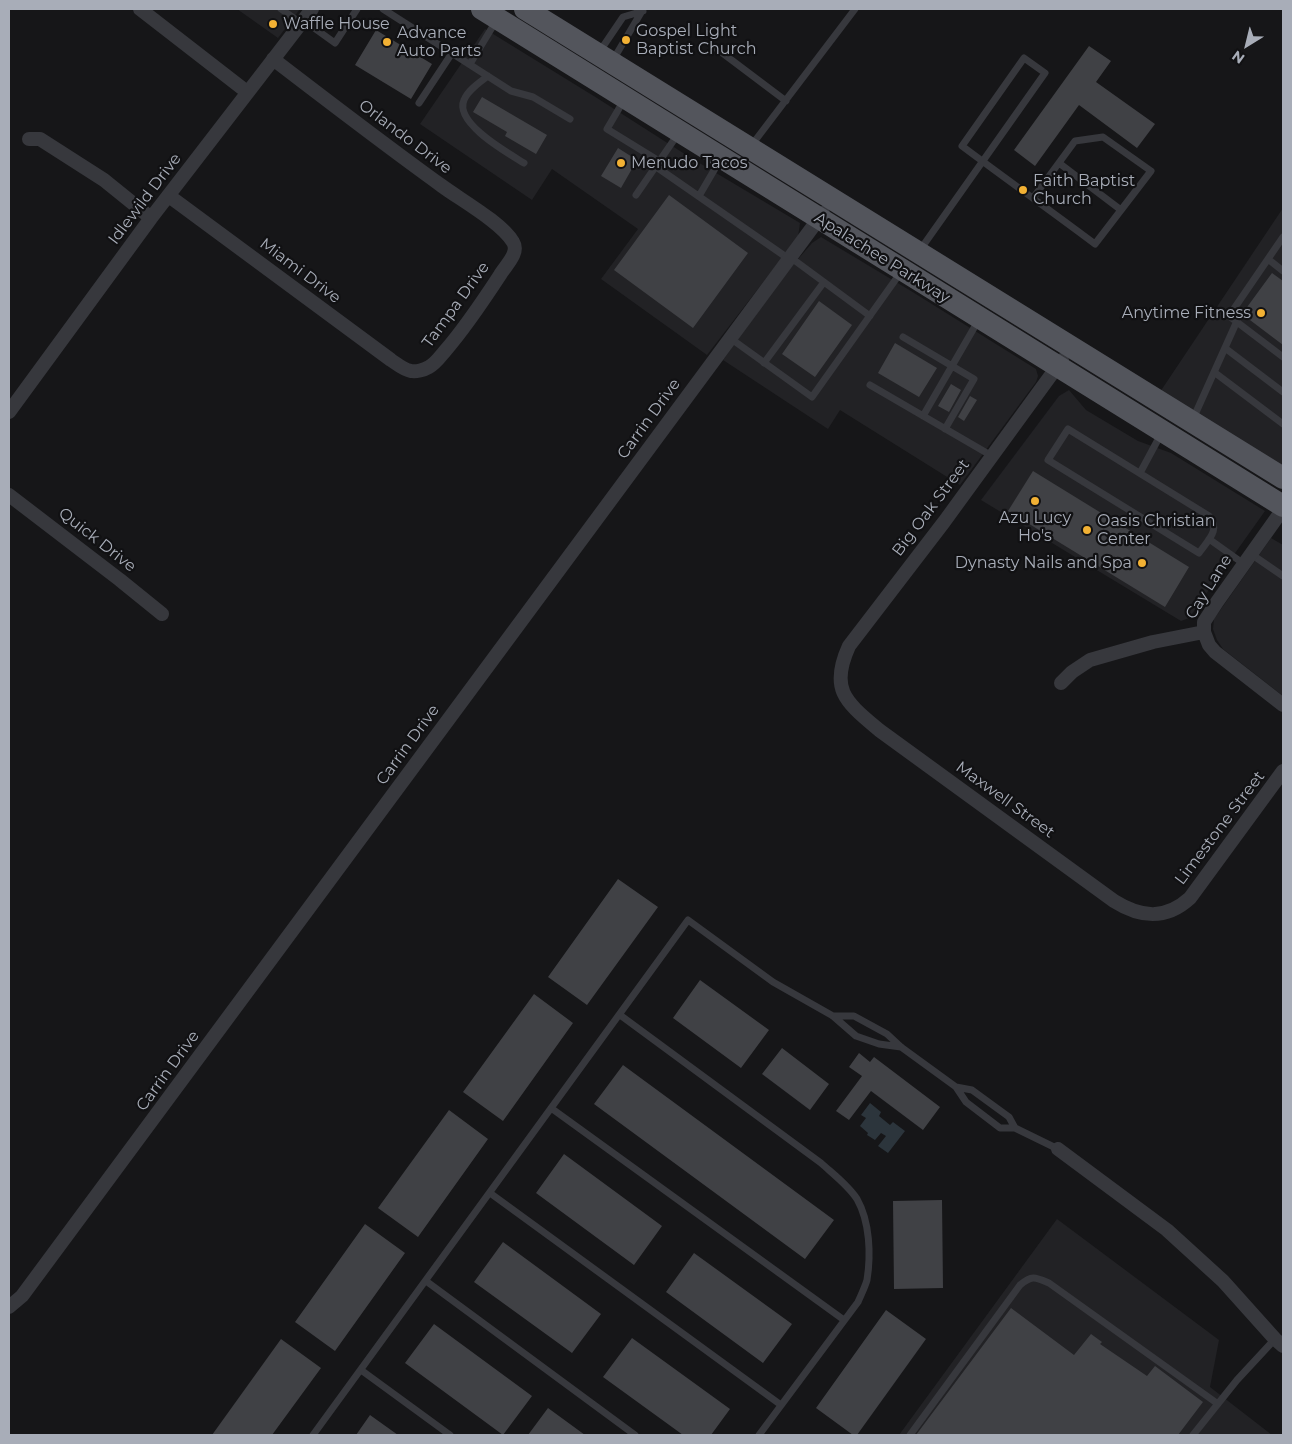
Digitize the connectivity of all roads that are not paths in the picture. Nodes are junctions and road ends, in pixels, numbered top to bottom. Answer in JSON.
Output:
{"nodes":[{"id":1,"x":140,"y":9,"type":"edge"},
{"id":2,"x":281,"y":9,"type":"edge"},
{"id":3,"x":357,"y":9,"type":"edge"},
{"id":4,"x":383,"y":9,"type":"edge"},
{"id":5,"x":525,"y":9,"type":"edge"},
{"id":6,"x":855,"y":9,"type":"edge"},
{"id":7,"x":644,"y":10,"type":"edge"},
{"id":8,"x":490,"y":14,"type":"edge"},
{"id":9,"x":305,"y":17,"type":"edge"},
{"id":10,"x":717,"y":49,"type":"dead end"},
{"id":11,"x":452,"y":52,"type":"junction"},
{"id":12,"x":605,"y":58,"type":"junction"},
{"id":13,"x":273,"y":59,"type":"junction"},
{"id":14,"x":470,"y":64,"type":"junction"},
{"id":15,"x":488,"y":76,"type":"junction"},
{"id":16,"x":247,"y":92,"type":"junction"},
{"id":17,"x":625,"y":98,"type":"junction"},
{"id":18,"x":786,"y":101,"type":"junction"},
{"id":19,"x":419,"y":103,"type":"dead end"},
{"id":20,"x":570,"y":119,"type":"dead end"},
{"id":21,"x":680,"y":132,"type":"junction"},
{"id":22,"x":29,"y":139,"type":"dead end"},
{"id":23,"x":750,"y":148,"type":"junction"},
{"id":24,"x":721,"y":158,"type":"junction"},
{"id":25,"x":983,"y":161,"type":"junction"},
{"id":26,"x":524,"y":163,"type":"dead end"},
{"id":27,"x":1059,"y":163,"type":"junction"},
{"id":28,"x":657,"y":164,"type":"junction"},
{"id":29,"x":636,"y":195,"type":"dead end"},
{"id":30,"x":169,"y":196,"type":"junction"},
{"id":31,"x":699,"y":196,"type":"junction"},
{"id":32,"x":1033,"y":198,"type":"junction"},
{"id":33,"x":833,"y":200,"type":"junction"},
{"id":34,"x":1121,"y":210,"type":"junction"},
{"id":35,"x":151,"y":218,"type":"junction"},
{"id":36,"x":819,"y":219,"type":"junction"},
{"id":37,"x":1283,"y":237,"type":"edge"},
{"id":38,"x":515,"y":244,"type":"joint"},
{"id":39,"x":918,"y":253,"type":"junction"},
{"id":40,"x":789,"y":258,"type":"junction"},
{"id":41,"x":1268,"y":260,"type":"junction"},
{"id":42,"x":902,"y":270,"type":"junction"},
{"id":43,"x":1283,"y":271,"type":"edge"},
{"id":44,"x":824,"y":282,"type":"junction"},
{"id":45,"x":870,"y":316,"type":"junction"},
{"id":46,"x":980,"y":318,"type":"junction"},
{"id":47,"x":1236,"y":321,"type":"junction"},
{"id":48,"x":902,"y":337,"type":"dead end"},
{"id":49,"x":730,"y":338,"type":"junction"},
{"id":50,"x":1071,"y":347,"type":"junction"},
{"id":51,"x":1225,"y":348,"type":"junction"},
{"id":52,"x":1283,"y":357,"type":"edge"},
{"id":53,"x":764,"y":363,"type":"junction"},
{"id":54,"x":1058,"y":365,"type":"junction"},
{"id":55,"x":952,"y":366,"type":"junction"},
{"id":56,"x":410,"y":371,"type":"joint"},
{"id":57,"x":1214,"y":372,"type":"junction"},
{"id":58,"x":870,"y":385,"type":"dead end"},
{"id":59,"x":1283,"y":392,"type":"edge"},
{"id":60,"x":9,"y":412,"type":"edge"},
{"id":61,"x":923,"y":416,"type":"junction"},
{"id":62,"x":1192,"y":422,"type":"junction"},
{"id":63,"x":1283,"y":424,"type":"edge"},
{"id":64,"x":945,"y":428,"type":"junction"},
{"id":65,"x":1163,"y":431,"type":"junction"},
{"id":66,"x":992,"y":456,"type":"junction"},
{"id":67,"x":1140,"y":473,"type":"junction"},
{"id":68,"x":1283,"y":478,"type":"edge"},
{"id":69,"x":9,"y":495,"type":"edge"},
{"id":70,"x":1283,"y":508,"type":"edge"},
{"id":71,"x":1208,"y":539,"type":"junction"},
{"id":72,"x":1248,"y":559,"type":"junction"},
{"id":73,"x":1283,"y":576,"type":"edge"},
{"id":74,"x":162,"y":614,"type":"dead end"},
{"id":75,"x":1204,"y":632,"type":"junction"},
{"id":76,"x":1061,"y":682,"type":"dead end"},
{"id":77,"x":845,"y":697,"type":"joint"},
{"id":78,"x":1283,"y":705,"type":"edge"},
{"id":79,"x":1283,"y":771,"type":"edge"},
{"id":80,"x":1155,"y":915,"type":"joint"},
{"id":81,"x":620,"y":1015,"type":"junction"},
{"id":82,"x":833,"y":1016,"type":"junction"},
{"id":83,"x":901,"y":1047,"type":"junction"},
{"id":84,"x":956,"y":1087,"type":"junction"},
{"id":85,"x":552,"y":1108,"type":"junction"},
{"id":86,"x":1015,"y":1128,"type":"junction"},
{"id":87,"x":1058,"y":1149,"type":"joint"},
{"id":88,"x":490,"y":1193,"type":"junction"},
{"id":89,"x":426,"y":1281,"type":"junction"},
{"id":90,"x":9,"y":1307,"type":"edge"},
{"id":91,"x":844,"y":1320,"type":"junction"},
{"id":92,"x":1279,"y":1343,"type":"edge"},
{"id":93,"x":1283,"y":1356,"type":"edge"},
{"id":94,"x":361,"y":1370,"type":"junction"},
{"id":95,"x":1218,"y":1404,"type":"junction"},
{"id":96,"x":781,"y":1405,"type":"junction"},
{"id":97,"x":313,"y":1435,"type":"edge"},
{"id":98,"x":450,"y":1435,"type":"edge"},
{"id":99,"x":635,"y":1435,"type":"edge"},
{"id":100,"x":759,"y":1435,"type":"edge"},
{"id":101,"x":910,"y":1435,"type":"edge"},
{"id":102,"x":1193,"y":1435,"type":"edge"}],
"edges":[{"from":1,"to":16,"type":"street"},
{"from":2,"to":9,"type":"lane"},
{"from":3,"to":9,"type":"lane"},
{"from":4,"to":11,"type":"lane"},
{"from":5,"to":12,"type":"main road","name":"Apalachee Parkway"},
{"from":6,"to":18,"type":"lane"},
{"from":7,"to":12,"type":"lane"},
{"from":7,"to":12,"type":"lane"},
{"from":8,"to":14,"type":"lane"},
{"from":8,"to":17,"type":"main road","name":"Apalachee Parkway"},
{"from":9,"to":13,"type":"street","name":"Idlewild Drive"},
{"from":10,"to":18,"type":"lane"},
{"from":11,"to":14,"type":"lane"},
{"from":11,"to":19,"type":"lane"},
{"from":12,"to":23,"type":"main road","name":"Apalachee Parkway"},
{"from":13,"to":16,"type":"street","name":"Idlewild Drive"},
{"from":13,"to":38,"type":"street","name":"Orlando Drive"},
{"from":14,"to":15,"type":"lane"},
{"from":15,"to":20,"type":"lane"},
{"from":15,"to":26,"type":"lane"},
{"from":16,"to":30,"type":"street","name":"Idlewild Drive"},
{"from":17,"to":21,"type":"main road","name":"Apalachee Parkway"},
{"from":17,"to":28,"type":"lane"},
{"from":18,"to":23,"type":"lane"},
{"from":21,"to":24,"type":"main road","name":"Apalachee Parkway"},
{"from":21,"to":28,"type":"lane"},
{"from":22,"to":35,"type":"street"},
{"from":23,"to":33,"type":"main road","name":"Apalachee Parkway"},
{"from":24,"to":31,"type":"lane"},
{"from":24,"to":36,"type":"main road","name":"Apalachee Parkway"},
{"from":25,"to":25,"type":"lane"},
{"from":25,"to":32,"type":"lane"},
{"from":25,"to":39,"type":"lane"},
{"from":27,"to":32,"type":"lane"},
{"from":27,"to":34,"type":"lane"},
{"from":27,"to":34,"type":"lane"},
{"from":28,"to":29,"type":"lane"},
{"from":28,"to":31,"type":"lane"},
{"from":30,"to":35,"type":"street","name":"Idlewild Drive"},
{"from":30,"to":56,"type":"street","name":"Miami Drive"},
{"from":31,"to":40,"type":"lane"},
{"from":32,"to":34,"type":"lane"},
{"from":33,"to":36,"type":"street","name":"Carrin Drive"},
{"from":33,"to":39,"type":"main road","name":"Apalachee Parkway"},
{"from":35,"to":60,"type":"street","name":"Idlewild Drive"},
{"from":36,"to":40,"type":"street","name":"Carrin Drive"},
{"from":36,"to":42,"type":"main road","name":"Apalachee Parkway"},
{"from":37,"to":41,"type":"lane"},
{"from":38,"to":56,"type":"street","name":"Tampa Drive"},
{"from":39,"to":50,"type":"main road","name":"Apalachee Parkway"},
{"from":40,"to":44,"type":"lane"},
{"from":40,"to":49,"type":"street","name":"Carrin Drive"},
{"from":41,"to":43,"type":"lane"},
{"from":41,"to":47,"type":"lane"},
{"from":42,"to":45,"type":"lane"},
{"from":42,"to":46,"type":"main road","name":"Apalachee Parkway"},
{"from":44,"to":45,"type":"lane"},
{"from":44,"to":53,"type":"lane"},
{"from":45,"to":53,"type":"lane"},
{"from":46,"to":54,"type":"main road","name":"Apalachee Parkway"},
{"from":46,"to":55,"type":"lane"},
{"from":47,"to":51,"type":"lane"},
{"from":47,"to":52,"type":"lane"},
{"from":48,"to":55,"type":"lane"},
{"from":49,"to":53,"type":"lane"},
{"from":49,"to":90,"type":"street","name":"Carrin Drive"},
{"from":50,"to":54,"type":"street","name":"Big Oak Street"},
{"from":50,"to":62,"type":"main road","name":"Apalachee Parkway"},
{"from":51,"to":57,"type":"lane"},
{"from":51,"to":59,"type":"lane"},
{"from":54,"to":65,"type":"main road","name":"Apalachee Parkway"},
{"from":54,"to":66,"type":"street","name":"Big Oak Street"},
{"from":55,"to":61,"type":"lane"},
{"from":55,"to":64,"type":"lane"},
{"from":57,"to":62,"type":"lane"},
{"from":57,"to":63,"type":"lane"},
{"from":58,"to":61,"type":"lane"},
{"from":61,"to":64,"type":"lane"},
{"from":62,"to":68,"type":"main road","name":"Apalachee Parkway"},
{"from":64,"to":66,"type":"lane"},
{"from":65,"to":67,"type":"lane"},
{"from":65,"to":70,"type":"main road","name":"Apalachee Parkway"},
{"from":66,"to":77,"type":"street","name":"Big Oak Street"},
{"from":67,"to":71,"type":"lane"},
{"from":67,"to":71,"type":"lane"},
{"from":69,"to":74,"type":"street","name":"Quick Drive"},
{"from":70,"to":72,"type":"street","name":"Cay Lane"},
{"from":71,"to":72,"type":"lane"},
{"from":72,"to":73,"type":"lane"},
{"from":72,"to":75,"type":"street","name":"Cay Lane"},
{"from":75,"to":76,"type":"street","name":"Cay Lane"},
{"from":75,"to":78,"type":"street"},
{"from":77,"to":80,"type":"street","name":"Maxwell Street"},
{"from":79,"to":80,"type":"street","name":"Limestone Street"},
{"from":81,"to":82,"type":"lane"},
{"from":81,"to":85,"type":"lane"},
{"from":81,"to":91,"type":"lane"},
{"from":82,"to":83,"type":"lane"},
{"from":82,"to":83,"type":"lane"},
{"from":83,"to":84,"type":"lane"},
{"from":84,"to":86,"type":"lane"},
{"from":84,"to":86,"type":"lane"},
{"from":85,"to":88,"type":"lane"},
{"from":85,"to":91,"type":"lane"},
{"from":86,"to":87,"type":"lane"},
{"from":87,"to":92,"type":"street"},
{"from":88,"to":89,"type":"lane"},
{"from":88,"to":96,"type":"lane"},
{"from":89,"to":94,"type":"lane"},
{"from":89,"to":99,"type":"lane"},
{"from":91,"to":96,"type":"lane"},
{"from":92,"to":93,"type":"street"},
{"from":92,"to":95,"type":"lane"},
{"from":94,"to":97,"type":"lane"},
{"from":94,"to":98,"type":"lane"},
{"from":95,"to":101,"type":"lane"},
{"from":95,"to":102,"type":"lane"},
{"from":96,"to":100,"type":"lane"}]}
